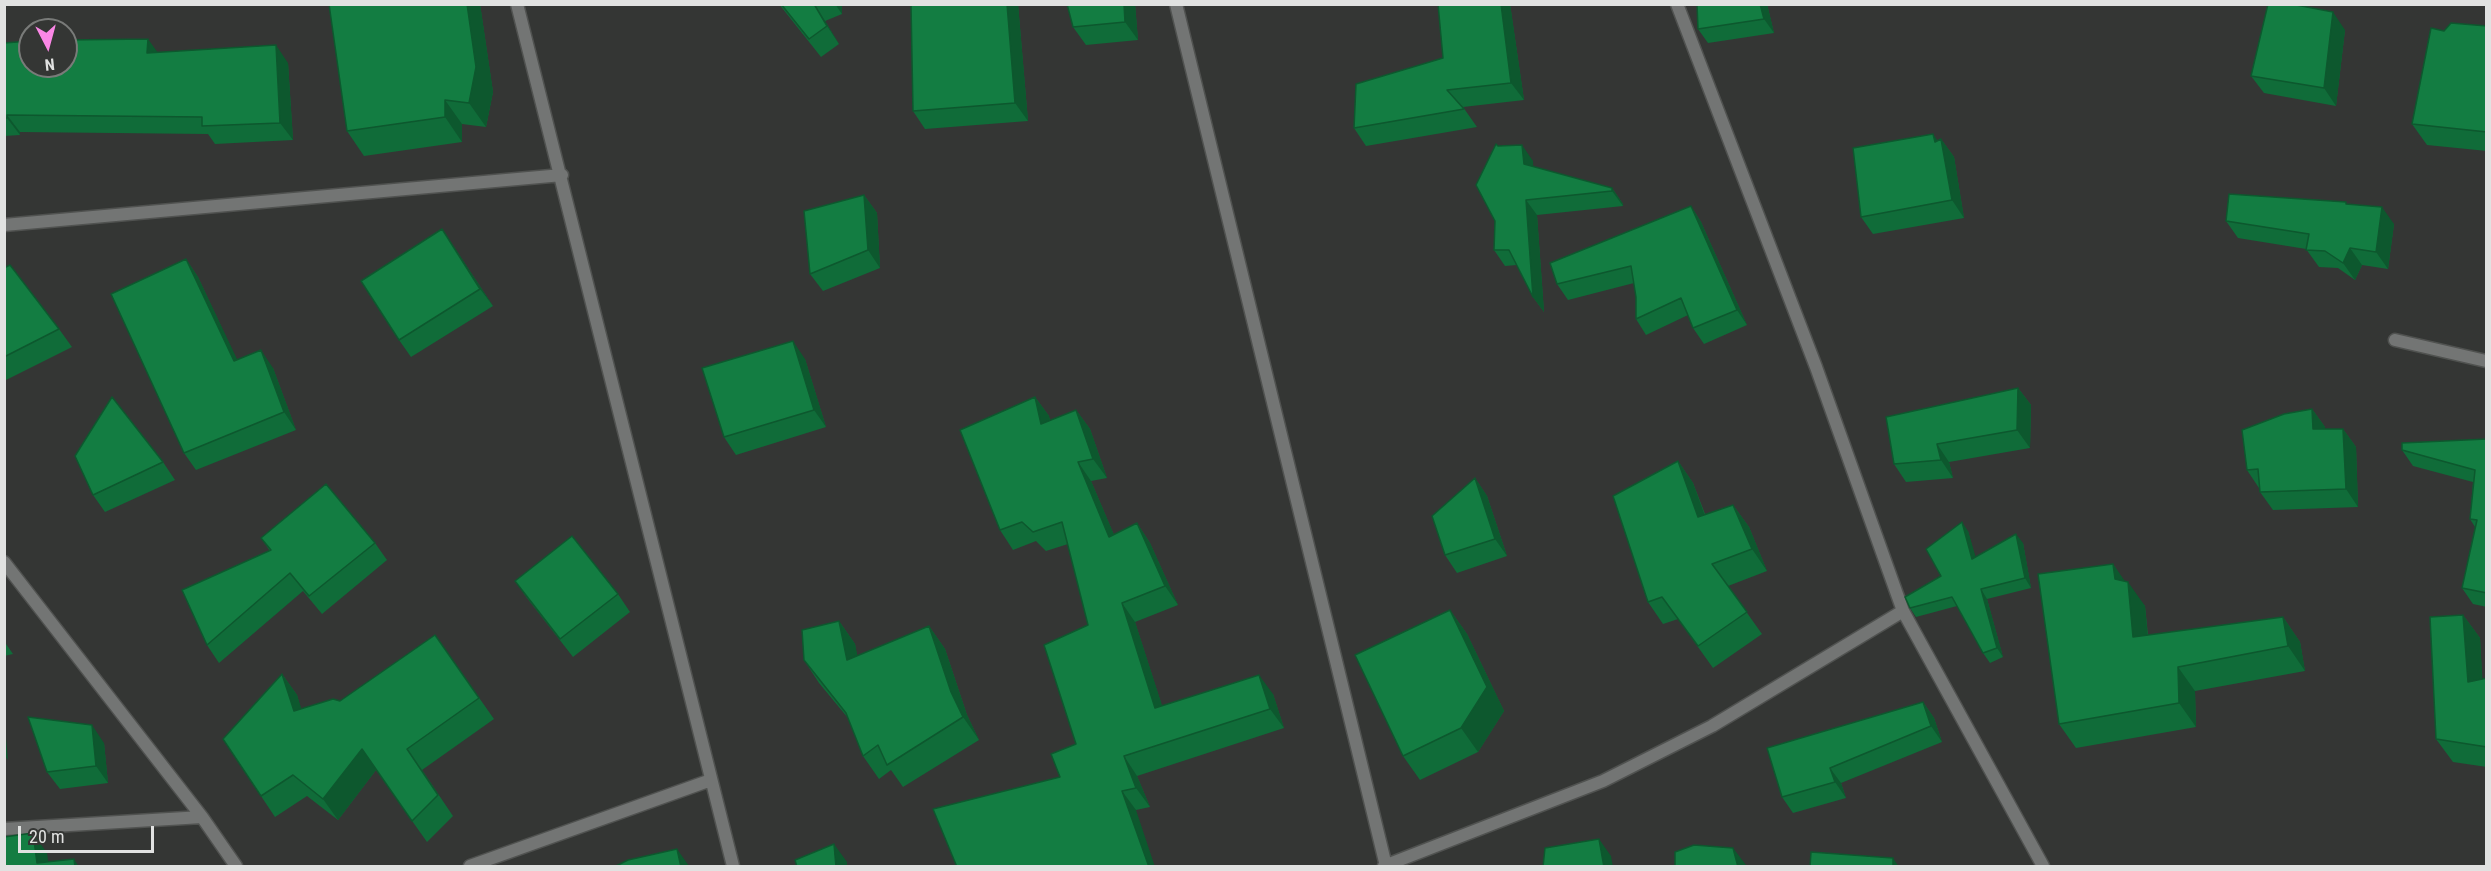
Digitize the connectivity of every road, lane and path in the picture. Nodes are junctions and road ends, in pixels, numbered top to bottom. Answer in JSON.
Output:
{"nodes":[{"id":1,"x":517,"y":4,"type":"edge"},
{"id":2,"x":1176,"y":4,"type":"edge"},
{"id":3,"x":1677,"y":4,"type":"edge"},
{"id":4,"x":562,"y":175,"type":"junction"},
{"id":5,"x":4,"y":225,"type":"edge"},
{"id":6,"x":2396,"y":340,"type":"dead end"},
{"id":7,"x":2487,"y":360,"type":"edge"},
{"id":8,"x":4,"y":562,"type":"edge"},
{"id":9,"x":1903,"y":611,"type":"junction"},
{"id":10,"x":711,"y":780,"type":"junction"},
{"id":11,"x":202,"y":817,"type":"junction"},
{"id":12,"x":4,"y":829,"type":"edge"},
{"id":13,"x":1385,"y":866,"type":"edge"},
{"id":14,"x":236,"y":867,"type":"edge"},
{"id":15,"x":470,"y":867,"type":"edge"},
{"id":16,"x":733,"y":867,"type":"edge"},
{"id":17,"x":2043,"y":867,"type":"edge"}],
"edges":[{"from":1,"to":4,"type":"street"},
{"from":2,"to":13,"type":"street"},
{"from":3,"to":9,"type":"street"},
{"from":4,"to":5,"type":"street"},
{"from":4,"to":10,"type":"street"},
{"from":6,"to":7,"type":"street"},
{"from":8,"to":11,"type":"street"},
{"from":9,"to":13,"type":"street"},
{"from":9,"to":17,"type":"street"},
{"from":10,"to":15,"type":"street"},
{"from":10,"to":16,"type":"street"},
{"from":11,"to":12,"type":"street"},
{"from":11,"to":14,"type":"street"}]}
